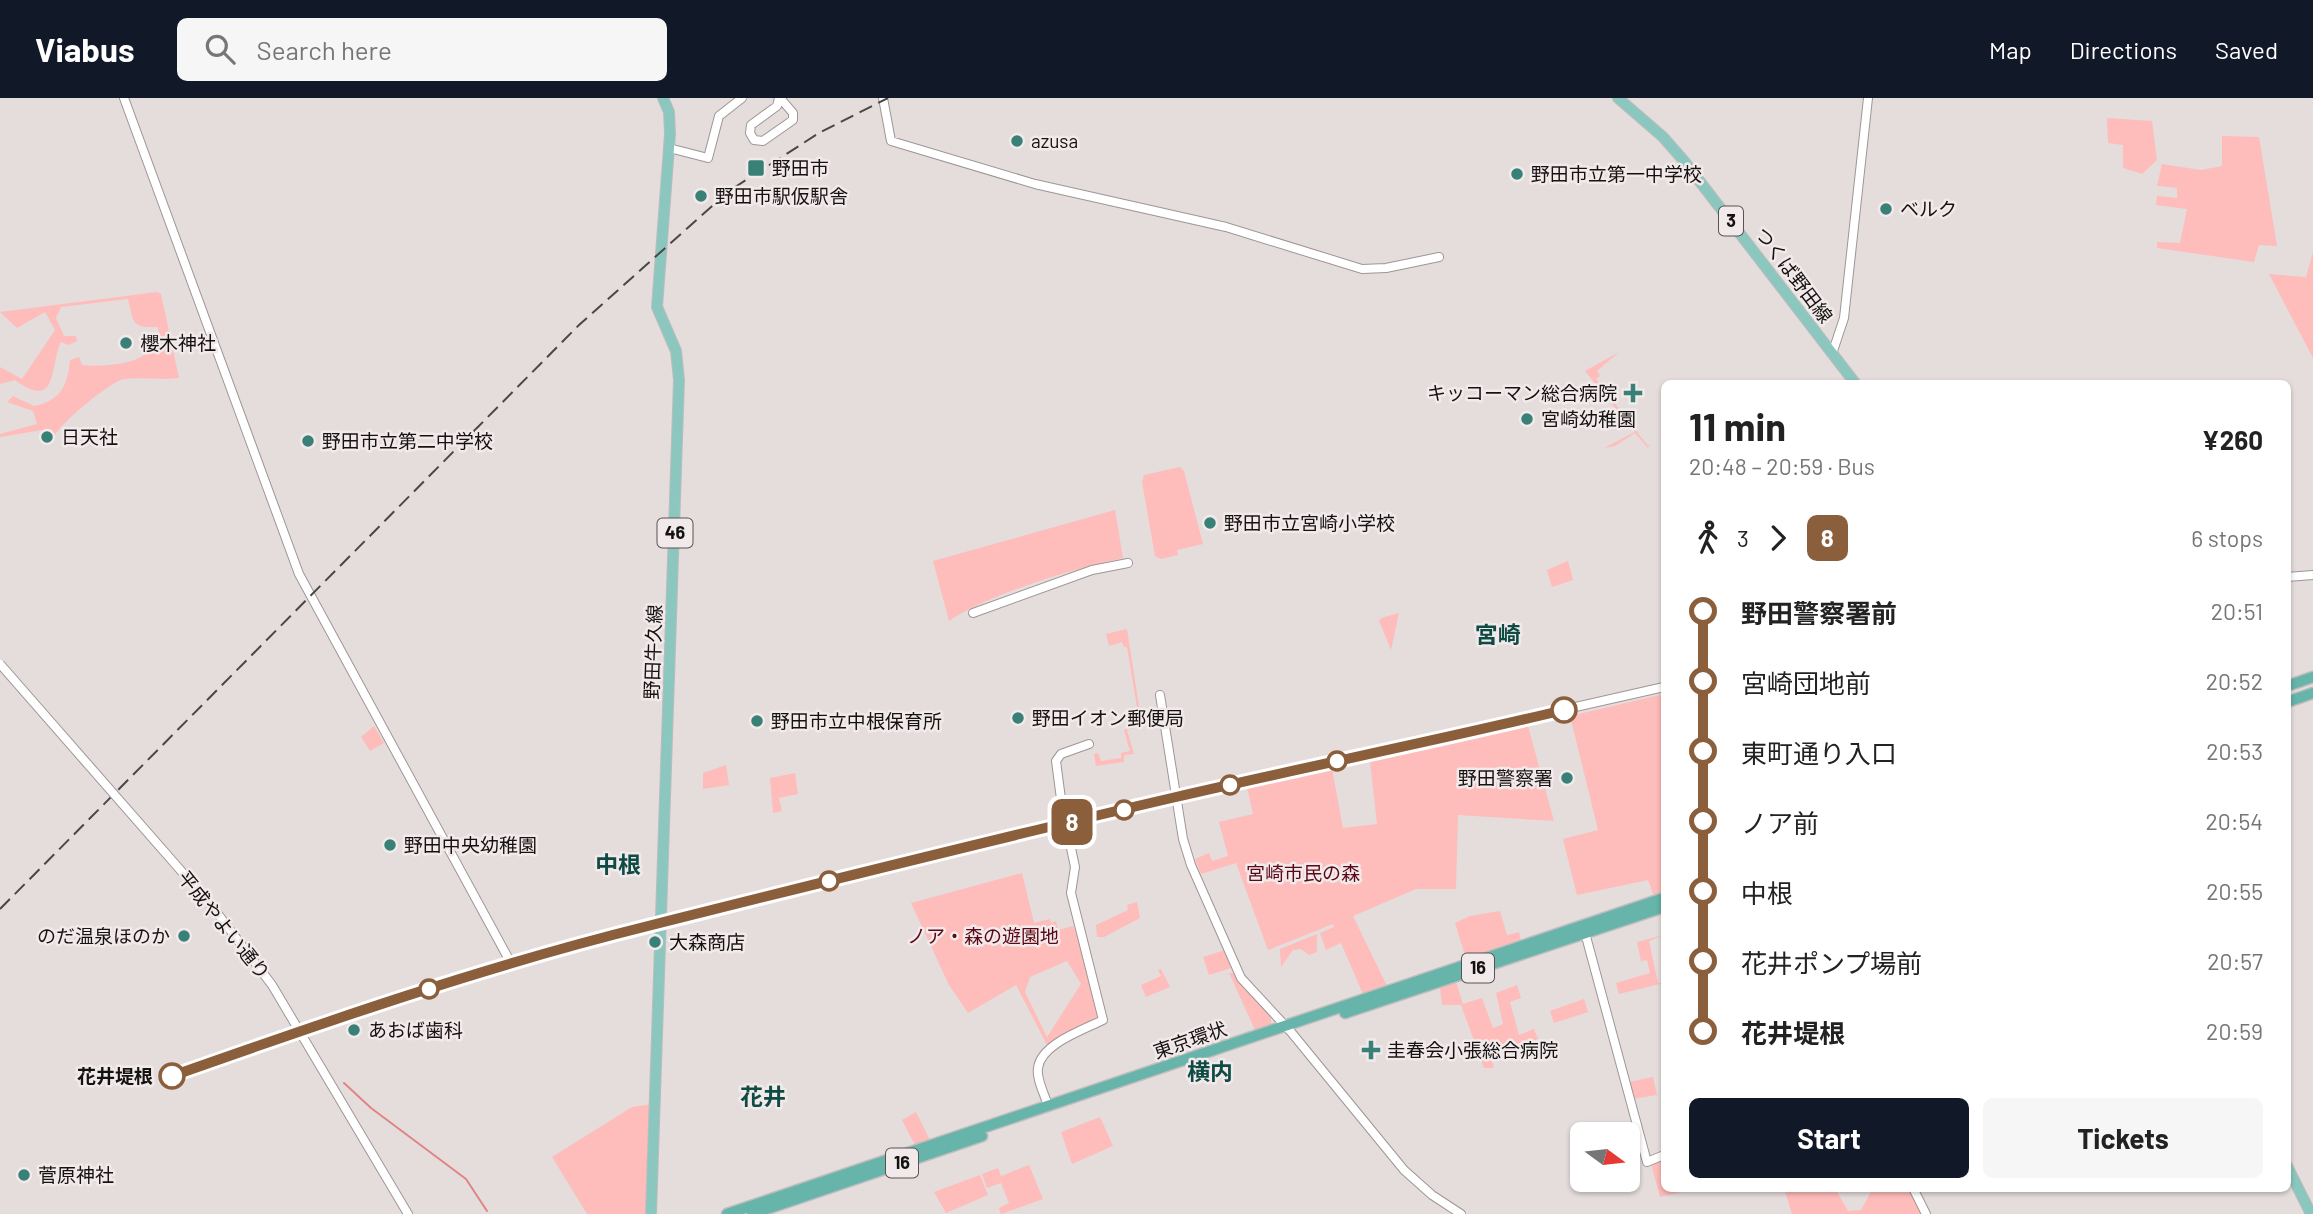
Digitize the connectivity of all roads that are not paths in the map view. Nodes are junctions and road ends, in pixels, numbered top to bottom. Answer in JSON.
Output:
{"nodes":[{"id":1,"x":124,"y":98,"type":"edge"},
{"id":2,"x":663,"y":98,"type":"edge"},
{"id":3,"x":742,"y":98,"type":"edge"},
{"id":4,"x":779,"y":98,"type":"edge"},
{"id":5,"x":883,"y":98,"type":"edge"},
{"id":6,"x":1618,"y":98,"type":"edge"},
{"id":7,"x":1868,"y":98,"type":"edge"},
{"id":8,"x":669,"y":148,"type":"junction"},
{"id":9,"x":1439,"y":257,"type":"dead end"},
{"id":10,"x":1832,"y":354,"type":"junction"},
{"id":11,"x":1852,"y":380,"type":"edge"},
{"id":12,"x":1129,"y":563,"type":"dead end"},
{"id":13,"x":2313,"y":575,"type":"edge"},
{"id":14,"x":2291,"y":577,"type":"edge"},
{"id":15,"x":973,"y":612,"type":"dead end"},
{"id":16,"x":0,"y":664,"type":"edge"},
{"id":17,"x":2313,"y":675,"type":"edge"},
{"id":18,"x":2291,"y":679,"type":"edge"},
{"id":19,"x":2291,"y":684,"type":"edge"},
{"id":20,"x":2313,"y":687,"type":"edge"},
{"id":21,"x":1661,"y":688,"type":"edge"},
{"id":22,"x":2313,"y":693,"type":"edge"},
{"id":23,"x":1160,"y":695,"type":"dead end"},
{"id":24,"x":2291,"y":695,"type":"edge"},
{"id":25,"x":2291,"y":701,"type":"edge"},
{"id":26,"x":1089,"y":744,"type":"dead end"},
{"id":27,"x":1177,"y":797,"type":"junction"},
{"id":28,"x":1063,"y":814,"type":"dead end"},
{"id":29,"x":1068,"y":834,"type":"dead end"},
{"id":30,"x":1661,"y":899,"type":"edge"},
{"id":31,"x":1661,"y":907,"type":"edge"},
{"id":32,"x":662,"y":923,"type":"junction"},
{"id":33,"x":1584,"y":929,"type":"junction"},
{"id":34,"x":512,"y":965,"type":"junction"},
{"id":35,"x":1289,"y":1029,"type":"junction"},
{"id":36,"x":299,"y":1032,"type":"junction"},
{"id":37,"x":1048,"y":1106,"type":"junction"},
{"id":38,"x":1661,"y":1156,"type":"edge"},
{"id":39,"x":2291,"y":1174,"type":"edge"},
{"id":40,"x":1915,"y":1192,"type":"edge"},
{"id":41,"x":408,"y":1214,"type":"edge"},
{"id":42,"x":651,"y":1214,"type":"edge"},
{"id":43,"x":727,"y":1214,"type":"edge"},
{"id":44,"x":752,"y":1214,"type":"edge"},
{"id":45,"x":1461,"y":1214,"type":"edge"},
{"id":46,"x":1926,"y":1214,"type":"edge"},
{"id":47,"x":2311,"y":1214,"type":"edge"}],
"edges":[{"from":1,"to":34,"type":"street"},
{"from":2,"to":8,"type":"main road","name":"野田牛久線","number":"46"},
{"from":3,"to":8,"type":"street"},
{"from":4,"to":4,"type":"street"},
{"from":5,"to":9,"type":"street"},
{"from":6,"to":10,"type":"main road","name":"つくば野田線","number":"3"},
{"from":7,"to":10,"type":"street"},
{"from":8,"to":32,"type":"main road","name":"野田牛久線","number":"46"},
{"from":10,"to":11,"type":"main road","name":"つくば野田線","number":"3"},
{"from":12,"to":15,"type":"street"},
{"from":13,"to":14,"type":"street"},
{"from":16,"to":36,"type":"street","name":"平成やよい通り","bridge":true},
{"from":17,"to":18,"type":"highway"},
{"from":17,"to":19,"type":"highway"},
{"from":20,"to":24,"type":"highway"},
{"from":21,"to":27,"type":"street"},
{"from":22,"to":25,"type":"highway"},
{"from":23,"to":27,"type":"street"},
{"from":26,"to":28,"type":"street"},
{"from":27,"to":32,"type":"street"},
{"from":27,"to":35,"type":"street"},
{"from":29,"to":37,"type":"street"},
{"from":30,"to":33,"type":"highway","name":"東京環状","number":"16"},
{"from":31,"to":33,"type":"highway","name":"東京環状","number":"16"},
{"from":32,"to":34,"type":"street"},
{"from":32,"to":42,"type":"main road","name":"野田牛久線","number":"46"},
{"from":33,"to":35,"type":"highway","name":"東京環状","number":"16"},
{"from":33,"to":38,"type":"street"},
{"from":34,"to":36,"type":"street"},
{"from":35,"to":37,"type":"highway","name":"東京環状","number":"16"},
{"from":35,"to":44,"type":"highway","name":"東京環状","number":"16"},
{"from":35,"to":45,"type":"street"},
{"from":36,"to":41,"type":"street","name":"平成やよい通り"},
{"from":37,"to":43,"type":"highway","name":"東京環状","number":"16"},
{"from":39,"to":47,"type":"main road"},
{"from":40,"to":46,"type":"street"}]}
